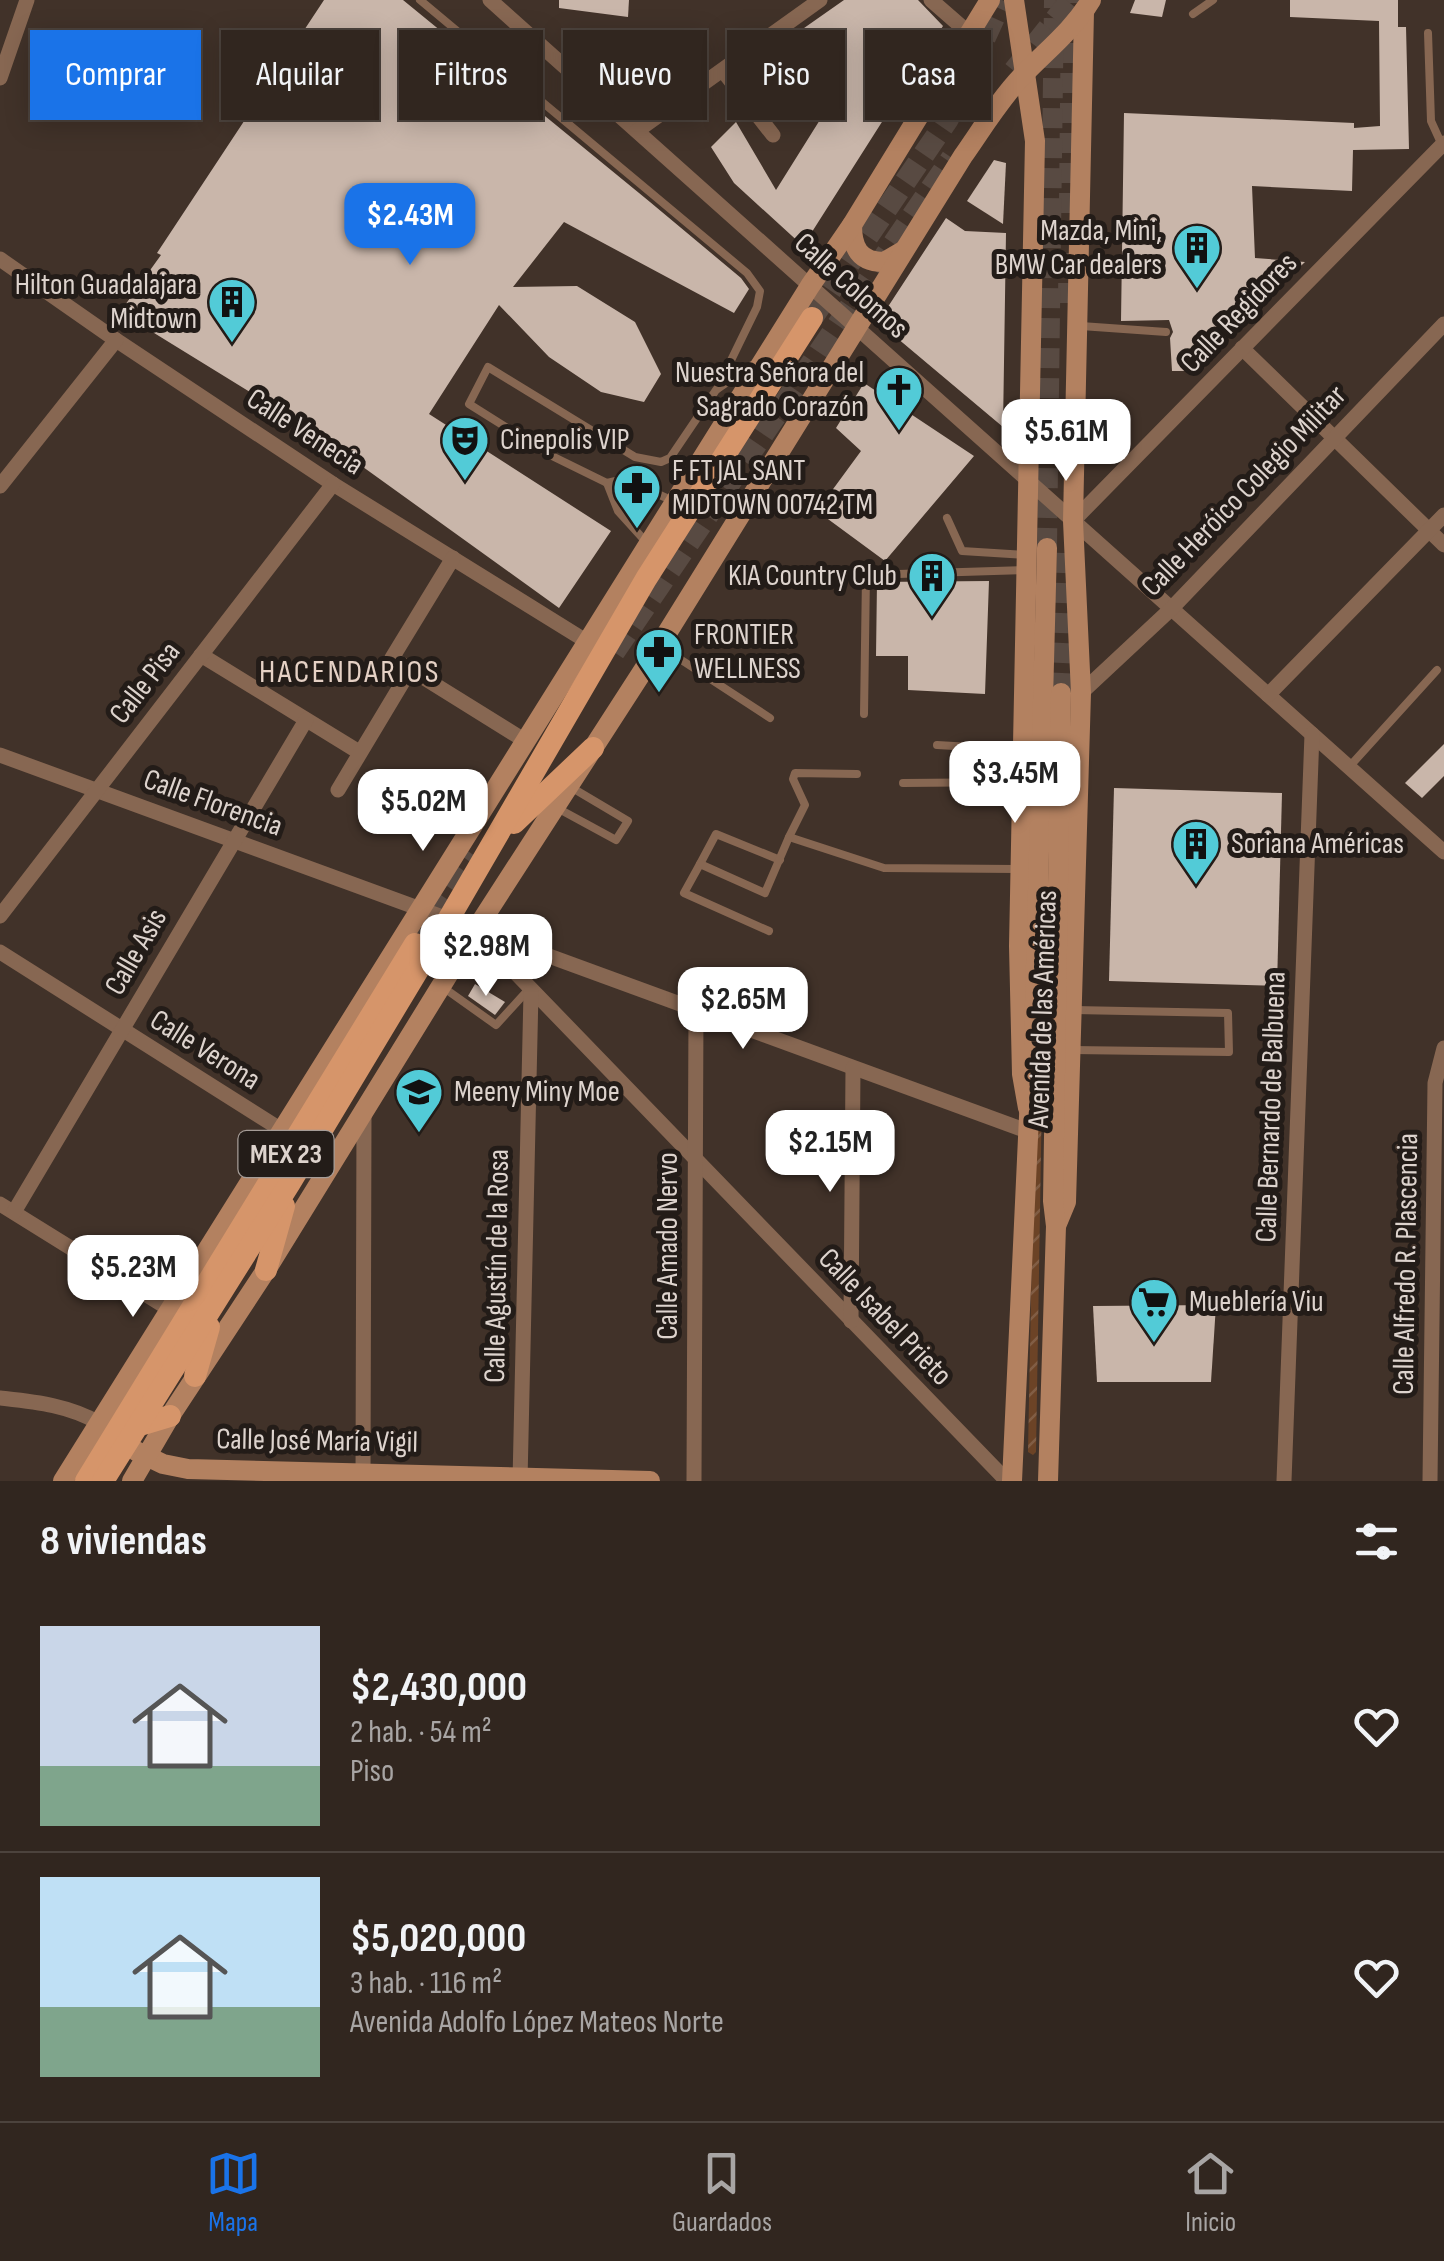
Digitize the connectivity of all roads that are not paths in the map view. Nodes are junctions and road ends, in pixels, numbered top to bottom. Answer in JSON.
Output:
{"nodes":[{"id":1,"x":27,"y":0,"type":"edge"},
{"id":2,"x":420,"y":0,"type":"edge"},
{"id":3,"x":490,"y":0,"type":"edge"},
{"id":4,"x":820,"y":0,"type":"edge"},
{"id":5,"x":931,"y":0,"type":"edge"},
{"id":6,"x":990,"y":0,"type":"edge"},
{"id":7,"x":1014,"y":0,"type":"edge"},
{"id":8,"x":1213,"y":0,"type":"edge"},
{"id":9,"x":1088,"y":6,"type":"edge"},
{"id":10,"x":1193,"y":14,"type":"dead end"},
{"id":11,"x":965,"y":30,"type":"edge"},
{"id":12,"x":972,"y":30,"type":"edge"},
{"id":13,"x":1428,"y":33,"type":"dead end"},
{"id":14,"x":723,"y":71,"type":"junction"},
{"id":15,"x":1024,"y":73,"type":"junction"},
{"id":16,"x":0,"y":78,"type":"edge"},
{"id":17,"x":917,"y":120,"type":"edge"},
{"id":18,"x":637,"y":131,"type":"junction"},
{"id":19,"x":774,"y":135,"type":"dead end"},
{"id":20,"x":1443,"y":144,"type":"edge"},
{"id":21,"x":852,"y":225,"type":"junction"},
{"id":22,"x":901,"y":251,"type":"junction"},
{"id":23,"x":0,"y":259,"type":"edge"},
{"id":24,"x":810,"y":286,"type":"junction"},
{"id":25,"x":812,"y":318,"type":"tunnel mouth"},
{"id":26,"x":1444,"y":324,"type":"edge"},
{"id":27,"x":1076,"y":326,"type":"junction"},
{"id":28,"x":856,"y":327,"type":"junction"},
{"id":29,"x":1166,"y":332,"type":"dead end"},
{"id":30,"x":116,"y":340,"type":"junction"},
{"id":31,"x":1242,"y":348,"type":"junction"},
{"id":32,"x":768,"y":353,"type":"junction"},
{"id":33,"x":716,"y":390,"type":"junction"},
{"id":34,"x":1332,"y":438,"type":"junction"},
{"id":35,"x":634,"y":457,"type":"junction"},
{"id":36,"x":624,"y":479,"type":"junction"},
{"id":37,"x":1029,"y":481,"type":"junction"},
{"id":38,"x":607,"y":482,"type":"junction"},
{"id":39,"x":333,"y":484,"type":"junction"},
{"id":40,"x":0,"y":486,"type":"edge"},
{"id":41,"x":674,"y":501,"type":"junction"},
{"id":42,"x":1444,"y":515,"type":"edge"},
{"id":43,"x":947,"y":518,"type":"dead end"},
{"id":44,"x":1073,"y":521,"type":"junction"},
{"id":45,"x":1428,"y":531,"type":"junction"},
{"id":46,"x":648,"y":543,"type":"junction"},
{"id":47,"x":1444,"y":546,"type":"edge"},
{"id":48,"x":453,"y":558,"type":"junction"},
{"id":49,"x":1032,"y":558,"type":"junction"},
{"id":50,"x":1171,"y":609,"type":"junction"},
{"id":51,"x":586,"y":641,"type":"junction"},
{"id":52,"x":659,"y":646,"type":"junction"},
{"id":53,"x":201,"y":655,"type":"junction"},
{"id":54,"x":410,"y":670,"type":"junction"},
{"id":55,"x":1437,"y":670,"type":"dead end"},
{"id":56,"x":1071,"y":693,"type":"junction"},
{"id":57,"x":1268,"y":695,"type":"junction"},
{"id":58,"x":864,"y":714,"type":"dead end"},
{"id":59,"x":770,"y":718,"type":"dead end"},
{"id":60,"x":306,"y":720,"type":"junction"},
{"id":61,"x":1312,"y":734,"type":"junction"},
{"id":62,"x":524,"y":740,"type":"junction"},
{"id":63,"x":937,"y":745,"type":"dead end"},
{"id":64,"x":593,"y":748,"type":"junction"},
{"id":65,"x":1022,"y":750,"type":"junction"},
{"id":66,"x":359,"y":752,"type":"junction"},
{"id":67,"x":0,"y":755,"type":"edge"},
{"id":68,"x":1350,"y":766,"type":"junction"},
{"id":69,"x":857,"y":774,"type":"dead end"},
{"id":70,"x":1022,"y":782,"type":"junction"},
{"id":71,"x":904,"y":783,"type":"dead end"},
{"id":72,"x":569,"y":786,"type":"junction"},
{"id":73,"x":97,"y":790,"type":"junction"},
{"id":74,"x":338,"y":790,"type":"dead end"},
{"id":75,"x":555,"y":807,"type":"junction"},
{"id":76,"x":789,"y":837,"type":"junction"},
{"id":77,"x":232,"y":839,"type":"junction"},
{"id":78,"x":493,"y":843,"type":"junction"},
{"id":79,"x":1444,"y":851,"type":"edge"},
{"id":80,"x":780,"y":860,"type":"junction"},
{"id":81,"x":700,"y":864,"type":"junction"},
{"id":82,"x":1020,"y":869,"type":"junction"},
{"id":83,"x":419,"y":908,"type":"junction"},
{"id":84,"x":0,"y":916,"type":"edge"},
{"id":85,"x":448,"y":920,"type":"junction"},
{"id":86,"x":475,"y":930,"type":"junction"},
{"id":87,"x":769,"y":930,"type":"dead end"},
{"id":88,"x":415,"y":944,"type":"tunnel mouth"},
{"id":89,"x":0,"y":952,"type":"edge"},
{"id":90,"x":440,"y":986,"type":"junction"},
{"id":91,"x":529,"y":991,"type":"junction"},
{"id":92,"x":1073,"y":1010,"type":"junction"},
{"id":93,"x":696,"y":1011,"type":"junction"},
{"id":94,"x":123,"y":1030,"type":"junction"},
{"id":95,"x":1072,"y":1050,"type":"junction"},
{"id":96,"x":1443,"y":1057,"type":"edge"},
{"id":97,"x":853,"y":1068,"type":"junction"},
{"id":98,"x":364,"y":1108,"type":"junction"},
{"id":99,"x":1028,"y":1108,"type":"junction"},
{"id":100,"x":280,"y":1130,"type":"junction"},
{"id":101,"x":1027,"y":1131,"type":"junction"},
{"id":102,"x":696,"y":1158,"type":"junction"},
{"id":103,"x":290,"y":1183,"type":"junction"},
{"id":104,"x":7,"y":1208,"type":"edge"},
{"id":105,"x":1056,"y":1226,"type":"junction"},
{"id":106,"x":266,"y":1270,"type":"junction"},
{"id":107,"x":216,"y":1301,"type":"junction"},
{"id":108,"x":169,"y":1309,"type":"junction"},
{"id":109,"x":851,"y":1321,"type":"junction"},
{"id":110,"x":195,"y":1376,"type":"junction"},
{"id":111,"x":0,"y":1398,"type":"edge"},
{"id":112,"x":170,"y":1416,"type":"junction"},
{"id":113,"x":125,"y":1437,"type":"junction"},
{"id":114,"x":362,"y":1476,"type":"edge"},
{"id":115,"x":519,"y":1478,"type":"edge"},
{"id":116,"x":63,"y":1481,"type":"edge"},
{"id":117,"x":86,"y":1481,"type":"edge"},
{"id":118,"x":103,"y":1481,"type":"edge"},
{"id":119,"x":132,"y":1481,"type":"edge"},
{"id":120,"x":650,"y":1481,"type":"edge"},
{"id":121,"x":694,"y":1481,"type":"edge"},
{"id":122,"x":1009,"y":1481,"type":"edge"},
{"id":123,"x":1048,"y":1481,"type":"edge"},
{"id":124,"x":1284,"y":1481,"type":"edge"},
{"id":125,"x":1430,"y":1481,"type":"edge"}],
"edges":[{"from":1,"to":16,"type":"street"},
{"from":2,"to":33,"type":"lane"},
{"from":3,"to":18,"type":"street","name":"Calle Colomos"},
{"from":4,"to":14,"type":"street"},
{"from":5,"to":11,"type":"street"},
{"from":6,"to":12,"type":"main road"},
{"from":7,"to":15,"type":"main road","name":"Avenida de las Américas"},
{"from":8,"to":10,"type":"lane"},
{"from":9,"to":15,"type":"main road"},
{"from":9,"to":27,"type":"main road","name":"Avenida de las Américas"},
{"from":13,"to":20,"type":"lane"},
{"from":14,"to":18,"type":"street"},
{"from":14,"to":19,"type":"street"},
{"from":15,"to":22,"type":"main road"},
{"from":15,"to":37,"type":"main road","name":"Avenida de las Américas"},
{"from":17,"to":21,"type":"main road"},
{"from":18,"to":24,"type":"street","name":"Calle Colomos"},
{"from":20,"to":31,"type":"street","name":"Calle Regidores"},
{"from":21,"to":22,"type":"main road"},
{"from":21,"to":24,"type":"main road"},
{"from":22,"to":28,"type":"main road"},
{"from":23,"to":30,"type":"street","name":"Calle Venecia"},
{"from":24,"to":28,"type":"street","name":"Calle Colomos"},
{"from":24,"to":32,"type":"main road"},
{"from":25,"to":78,"type":"main road","number":"MEX 23"},
{"from":26,"to":34,"type":"street","name":"Calle Heróico Colegio Militar"},
{"from":27,"to":29,"type":"lane"},
{"from":27,"to":44,"type":"main road","name":"Avenida de las Américas"},
{"from":28,"to":37,"type":"street","name":"Calle Colomos"},
{"from":28,"to":52,"type":"main road"},
{"from":30,"to":39,"type":"street","name":"Calle Venecia"},
{"from":30,"to":40,"type":"street"},
{"from":31,"to":34,"type":"street"},
{"from":31,"to":44,"type":"street","name":"Calle Regidores"},
{"from":32,"to":33,"type":"lane"},
{"from":32,"to":41,"type":"main road"},
{"from":33,"to":35,"type":"lane"},
{"from":34,"to":45,"type":"street"},
{"from":34,"to":50,"type":"street","name":"Calle Heróico Colegio Militar"},
{"from":35,"to":36,"type":"lane"},
{"from":35,"to":38,"type":"lane"},
{"from":36,"to":38,"type":"lane"},
{"from":36,"to":41,"type":"lane"},
{"from":37,"to":44,"type":"street","name":"Calle Colomos"},
{"from":37,"to":49,"type":"main road","name":"Avenida de las Américas"},
{"from":38,"to":46,"type":"lane"},
{"from":39,"to":48,"type":"street","name":"Calle Venecia"},
{"from":39,"to":53,"type":"street","name":"Calle Pisa"},
{"from":41,"to":46,"type":"main road"},
{"from":42,"to":45,"type":"street"},
{"from":43,"to":49,"type":"lane"},
{"from":44,"to":50,"type":"street","name":"Calle Colomos"},
{"from":44,"to":56,"type":"main road","name":"Avenida de las Américas"},
{"from":45,"to":47,"type":"street"},
{"from":45,"to":57,"type":"street"},
{"from":46,"to":51,"type":"main road"},
{"from":48,"to":51,"type":"street","name":"Calle Venecia"},
{"from":48,"to":54,"type":"street"},
{"from":49,"to":58,"type":"lane"},
{"from":49,"to":65,"type":"main road","name":"Avenida de las Américas"},
{"from":49,"to":99,"type":"main road","name":"Avenida de las Américas"},
{"from":50,"to":56,"type":"street","name":"Calle Heróico Colegio Militar"},
{"from":50,"to":57,"type":"street","name":"Calle Colomos"},
{"from":51,"to":62,"type":"main road"},
{"from":52,"to":59,"type":"lane"},
{"from":52,"to":64,"type":"main road"},
{"from":53,"to":60,"type":"street"},
{"from":53,"to":73,"type":"street","name":"Calle Pisa"},
{"from":54,"to":62,"type":"street"},
{"from":54,"to":66,"type":"street"},
{"from":55,"to":68,"type":"lane"},
{"from":56,"to":92,"type":"main road","name":"Avenida de las Américas"},
{"from":56,"to":105,"type":"main road","name":"Avenida de las Américas"},
{"from":57,"to":61,"type":"street","name":"Calle Colomos"},
{"from":60,"to":66,"type":"street"},
{"from":60,"to":77,"type":"street","name":"Calle Asis"},
{"from":61,"to":68,"type":"street","name":"Calle Colomos"},
{"from":61,"to":124,"type":"street","name":"Calle Bernardo de Balbuena"},
{"from":62,"to":83,"type":"main road"},
{"from":63,"to":65,"type":"lane"},
{"from":64,"to":72,"type":"main road"},
{"from":64,"to":78,"type":"main road"},
{"from":65,"to":70,"type":"main road","name":"Avenida de las Américas"},
{"from":66,"to":74,"type":"street"},
{"from":67,"to":73,"type":"street","name":"Calle Florencia"},
{"from":68,"to":79,"type":"street","name":"Calle Colomos"},
{"from":69,"to":76,"type":"lane"},
{"from":70,"to":71,"type":"lane"},
{"from":70,"to":82,"type":"main road","name":"Avenida de las Américas"},
{"from":72,"to":75,"type":"main road"},
{"from":72,"to":75,"type":"lane"},
{"from":73,"to":77,"type":"street","name":"Calle Florencia"},
{"from":73,"to":84,"type":"street","name":"Calle Pisa"},
{"from":75,"to":86,"type":"main road"},
{"from":76,"to":80,"type":"lane"},
{"from":76,"to":82,"type":"lane"},
{"from":77,"to":83,"type":"street","name":"Calle Florencia"},
{"from":77,"to":94,"type":"street","name":"Calle Asis"},
{"from":78,"to":85,"type":"main road","number":"MEX 23"},
{"from":80,"to":81,"type":"lane"},
{"from":80,"to":81,"type":"lane"},
{"from":81,"to":87,"type":"lane"},
{"from":82,"to":99,"type":"main road","name":"Avenida de las Américas"},
{"from":83,"to":85,"type":"street","name":"Calle Florencia"},
{"from":83,"to":100,"type":"main road"},
{"from":85,"to":86,"type":"street","name":"Calle Florencia"},
{"from":85,"to":103,"type":"main road","number":"MEX 23"},
{"from":86,"to":90,"type":"main road"},
{"from":86,"to":91,"type":"street","name":"Calle Isabel Prieto"},
{"from":86,"to":93,"type":"street","name":"Calle Florencia"},
{"from":88,"to":113,"type":"main road","number":"MEX 23"},
{"from":89,"to":94,"type":"street","name":"Calle Verona"},
{"from":90,"to":91,"type":"lane"},
{"from":90,"to":98,"type":"main road"},
{"from":91,"to":102,"type":"street","name":"Calle Isabel Prieto"},
{"from":91,"to":115,"type":"street","name":"Calle Agustín de la Rosa"},
{"from":92,"to":95,"type":"main road","name":"Avenida de las Américas"},
{"from":92,"to":95,"type":"lane"},
{"from":93,"to":97,"type":"street","name":"Calle Florencia"},
{"from":93,"to":102,"type":"street","name":"Calle Amado Nervo"},
{"from":94,"to":100,"type":"street","name":"Calle Verona"},
{"from":94,"to":104,"type":"street","name":"Calle Asis"},
{"from":95,"to":105,"type":"main road","name":"Avenida de las Américas"},
{"from":96,"to":125,"type":"street","name":"Calle Alfredo R. Plascencia"},
{"from":97,"to":101,"type":"street","name":"Calle Florencia"},
{"from":97,"to":109,"type":"street"},
{"from":98,"to":106,"type":"main road"},
{"from":98,"to":114,"type":"street"},
{"from":99,"to":101,"type":"main road","name":"Avenida de las Américas"},
{"from":100,"to":108,"type":"main road"},
{"from":101,"to":122,"type":"main road","name":"Avenida de las Américas"},
{"from":102,"to":109,"type":"street","name":"Calle Isabel Prieto"},
{"from":102,"to":121,"type":"street","name":"Calle Amado Nervo"},
{"from":103,"to":106,"type":"main road"},
{"from":103,"to":107,"type":"main road","number":"MEX 23"},
{"from":104,"to":108,"type":"street"},
{"from":105,"to":123,"type":"main road","name":"Avenida de las Américas"},
{"from":106,"to":110,"type":"main road"},
{"from":107,"to":110,"type":"main road"},
{"from":107,"to":113,"type":"main road","number":"MEX 23"},
{"from":108,"to":113,"type":"main road"},
{"from":109,"to":122,"type":"street","name":"Calle Isabel Prieto"},
{"from":110,"to":112,"type":"main road"},
{"from":111,"to":113,"type":"street","name":"Calle José María Vigil"},
{"from":112,"to":113,"type":"main road"},
{"from":112,"to":113,"type":"main road"},
{"from":113,"to":114,"type":"main road","name":"Calle José María Vigil"},
{"from":113,"to":116,"type":"main road"},
{"from":113,"to":117,"type":"main road","number":"MEX 23"},
{"from":113,"to":118,"type":"main road","number":"MEX 23"},
{"from":113,"to":119,"type":"main road"},
{"from":114,"to":115,"type":"main road","name":"Calle José María Vigil"},
{"from":115,"to":120,"type":"main road","name":"Calle José María Vigil"}]}
